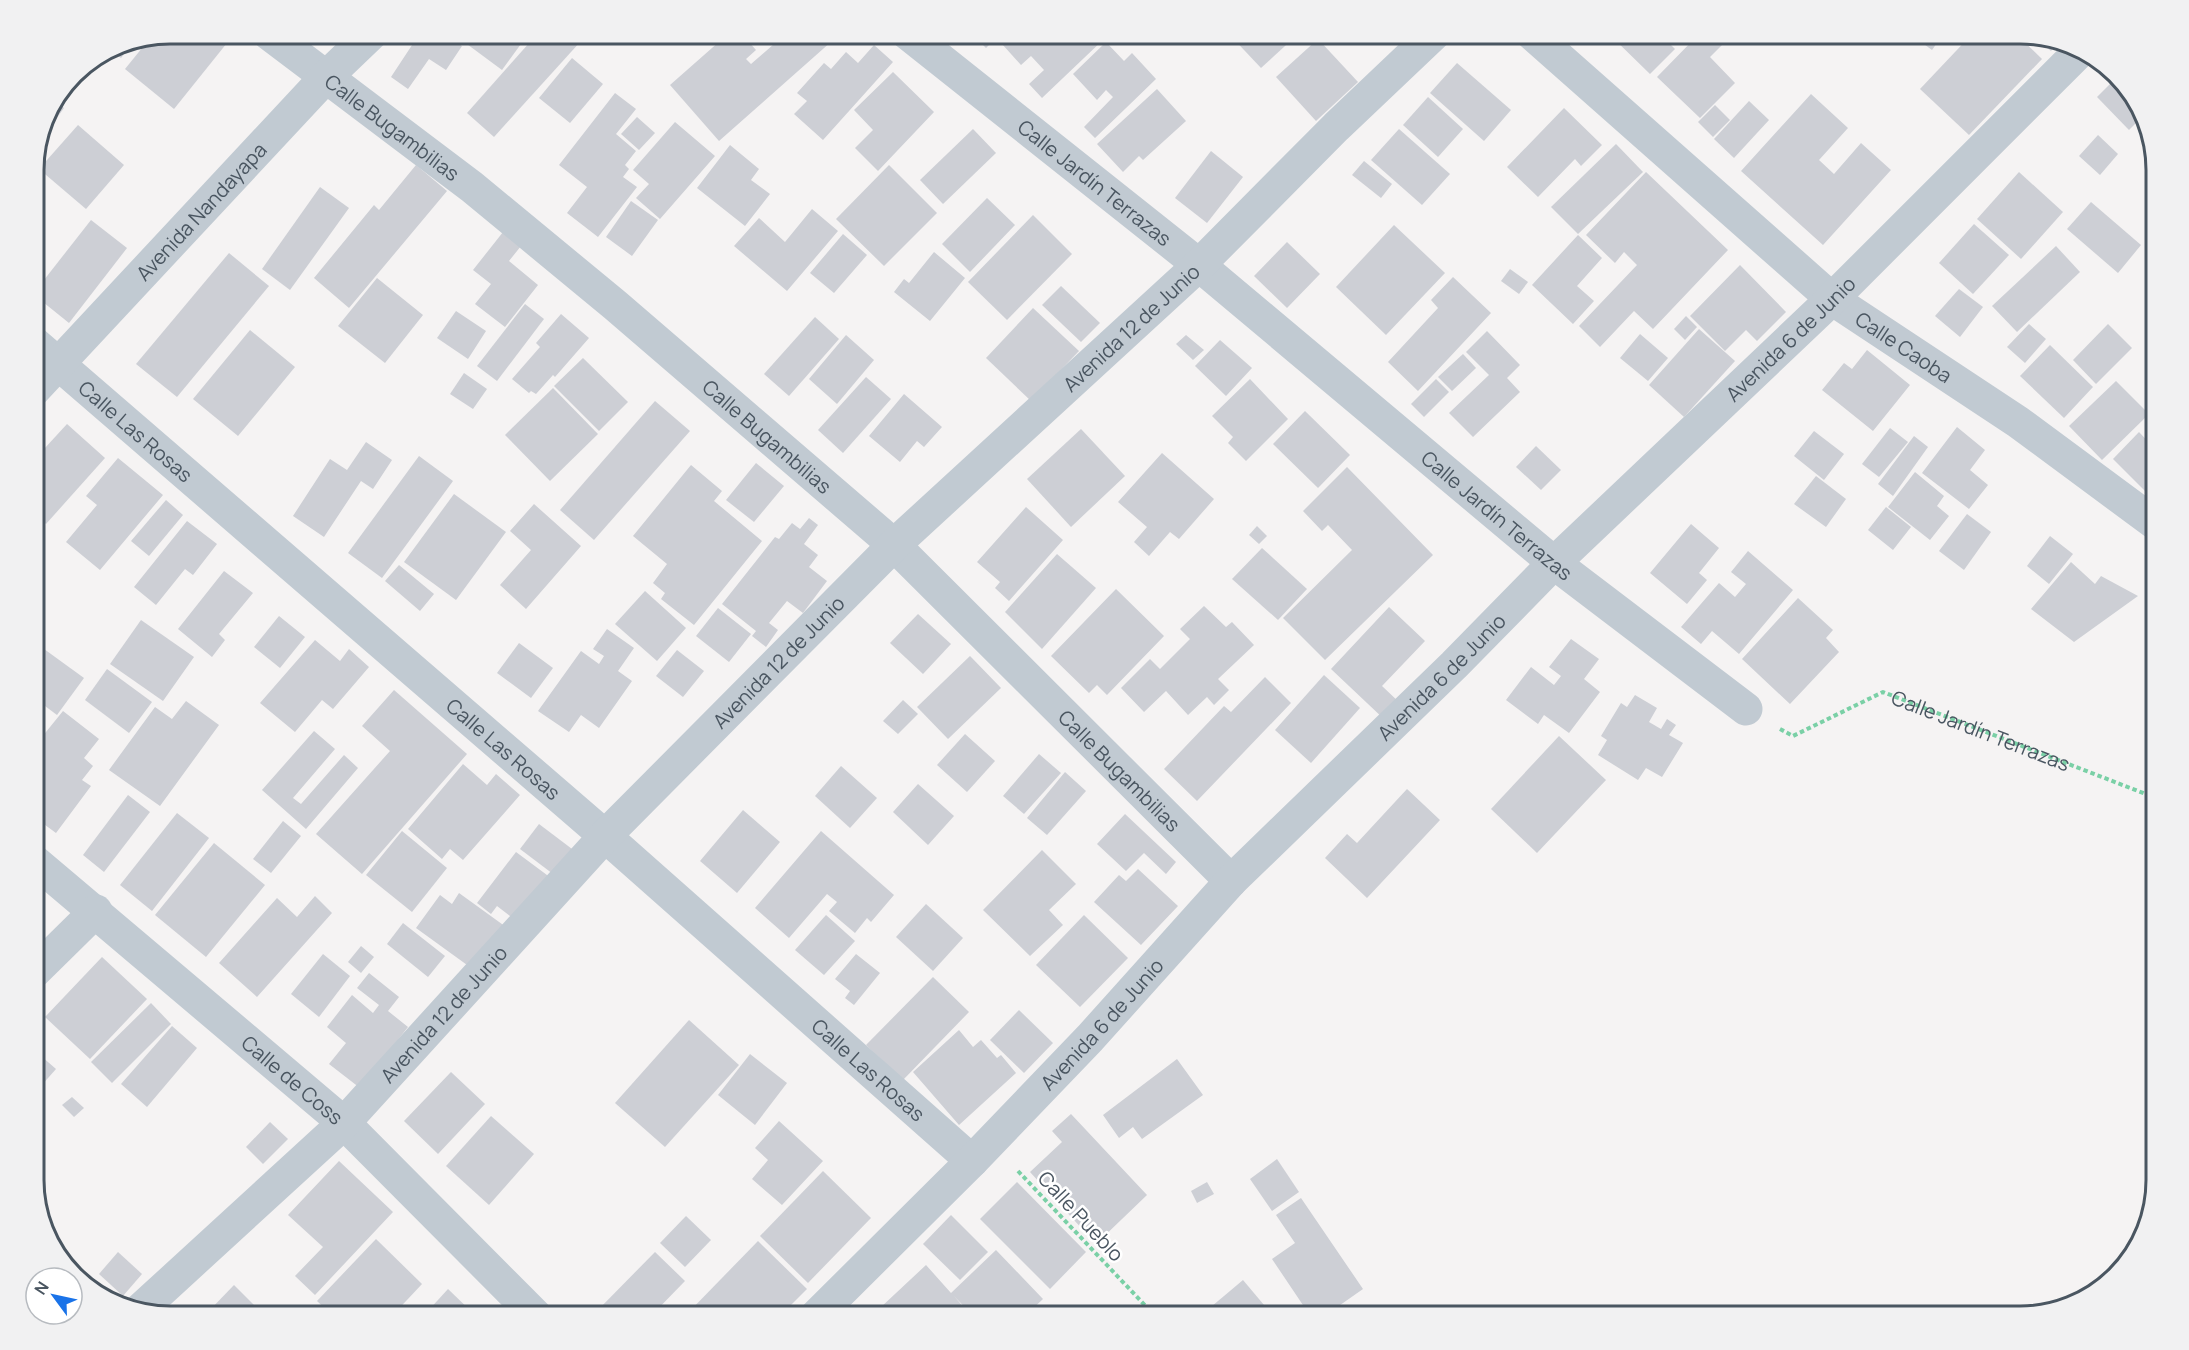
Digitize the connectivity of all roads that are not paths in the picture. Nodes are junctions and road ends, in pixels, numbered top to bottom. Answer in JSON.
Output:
{"nodes":[{"id":1,"x":282,"y":44,"type":"edge"},
{"id":2,"x":361,"y":44,"type":"edge"},
{"id":3,"x":921,"y":44,"type":"edge"},
{"id":4,"x":1423,"y":44,"type":"edge"},
{"id":5,"x":1543,"y":44,"type":"edge"},
{"id":6,"x":2075,"y":56,"type":"edge"},
{"id":7,"x":325,"y":78,"type":"junction"},
{"id":8,"x":1199,"y":265,"type":"junction"},
{"id":9,"x":1832,"y":299,"type":"junction"},
{"id":10,"x":44,"y":351,"type":"edge"},
{"id":11,"x":60,"y":363,"type":"junction"},
{"id":12,"x":44,"y":380,"type":"edge"},
{"id":13,"x":2145,"y":516,"type":"edge"},
{"id":14,"x":894,"y":545,"type":"junction"},
{"id":15,"x":1554,"y":563,"type":"junction"},
{"id":16,"x":1746,"y":709,"type":"road end"},
{"id":17,"x":605,"y":836,"type":"junction"},
{"id":18,"x":44,"y":869,"type":"edge"},
{"id":19,"x":1231,"y":881,"type":"junction"},
{"id":20,"x":96,"y":911,"type":"junction"},
{"id":21,"x":44,"y":962,"type":"edge"},
{"id":22,"x":344,"y":1123,"type":"junction"},
{"id":23,"x":972,"y":1161,"type":"junction"},
{"id":24,"x":147,"y":1304,"type":"edge"},
{"id":25,"x":526,"y":1306,"type":"edge"},
{"id":26,"x":826,"y":1306,"type":"edge"}],
"edges":[{"from":1,"to":7,"type":"street","name":"Calle Bugambilias"},
{"from":2,"to":7,"type":"street","name":"Avenida Nandayapa"},
{"from":3,"to":8,"type":"street","name":"Calle Jardín Terrazas"},
{"from":4,"to":8,"type":"street","name":"Avenida 12 de Junio"},
{"from":5,"to":9,"type":"street","name":"Calle Caoba"},
{"from":6,"to":9,"type":"street","name":"Avenida 6 de Junio"},
{"from":7,"to":11,"type":"street","name":"Avenida Nandayapa"},
{"from":7,"to":14,"type":"street","name":"Calle Bugambilias"},
{"from":8,"to":14,"type":"street","name":"Avenida 12 de Junio"},
{"from":8,"to":15,"type":"street","name":"Calle Jardín Terrazas"},
{"from":9,"to":13,"type":"street","name":"Calle Caoba"},
{"from":9,"to":15,"type":"street","name":"Avenida 6 de Junio"},
{"from":10,"to":11,"type":"street","name":"Calle Las Rosas"},
{"from":11,"to":12,"type":"street","name":"Avenida Nandayapa"},
{"from":11,"to":17,"type":"street","name":"Calle Las Rosas"},
{"from":14,"to":17,"type":"street","name":"Avenida 12 de Junio"},
{"from":14,"to":19,"type":"street","name":"Calle Bugambilias"},
{"from":15,"to":16,"type":"street","name":"Calle Jardín Terrazas"},
{"from":15,"to":19,"type":"street","name":"Avenida 6 de Junio"},
{"from":17,"to":22,"type":"street","name":"Avenida 12 de Junio"},
{"from":17,"to":23,"type":"street","name":"Calle Las Rosas"},
{"from":18,"to":20,"type":"street","name":"Calle de Coss"},
{"from":19,"to":23,"type":"street","name":"Avenida 6 de Junio"},
{"from":20,"to":21,"type":"street"},
{"from":20,"to":22,"type":"street","name":"Calle de Coss"},
{"from":22,"to":24,"type":"street","name":"Avenida 12 de Junio"},
{"from":22,"to":25,"type":"street","name":"Calle de Coss"},
{"from":23,"to":26,"type":"street","name":"Avenida 6 de Junio"}]}
